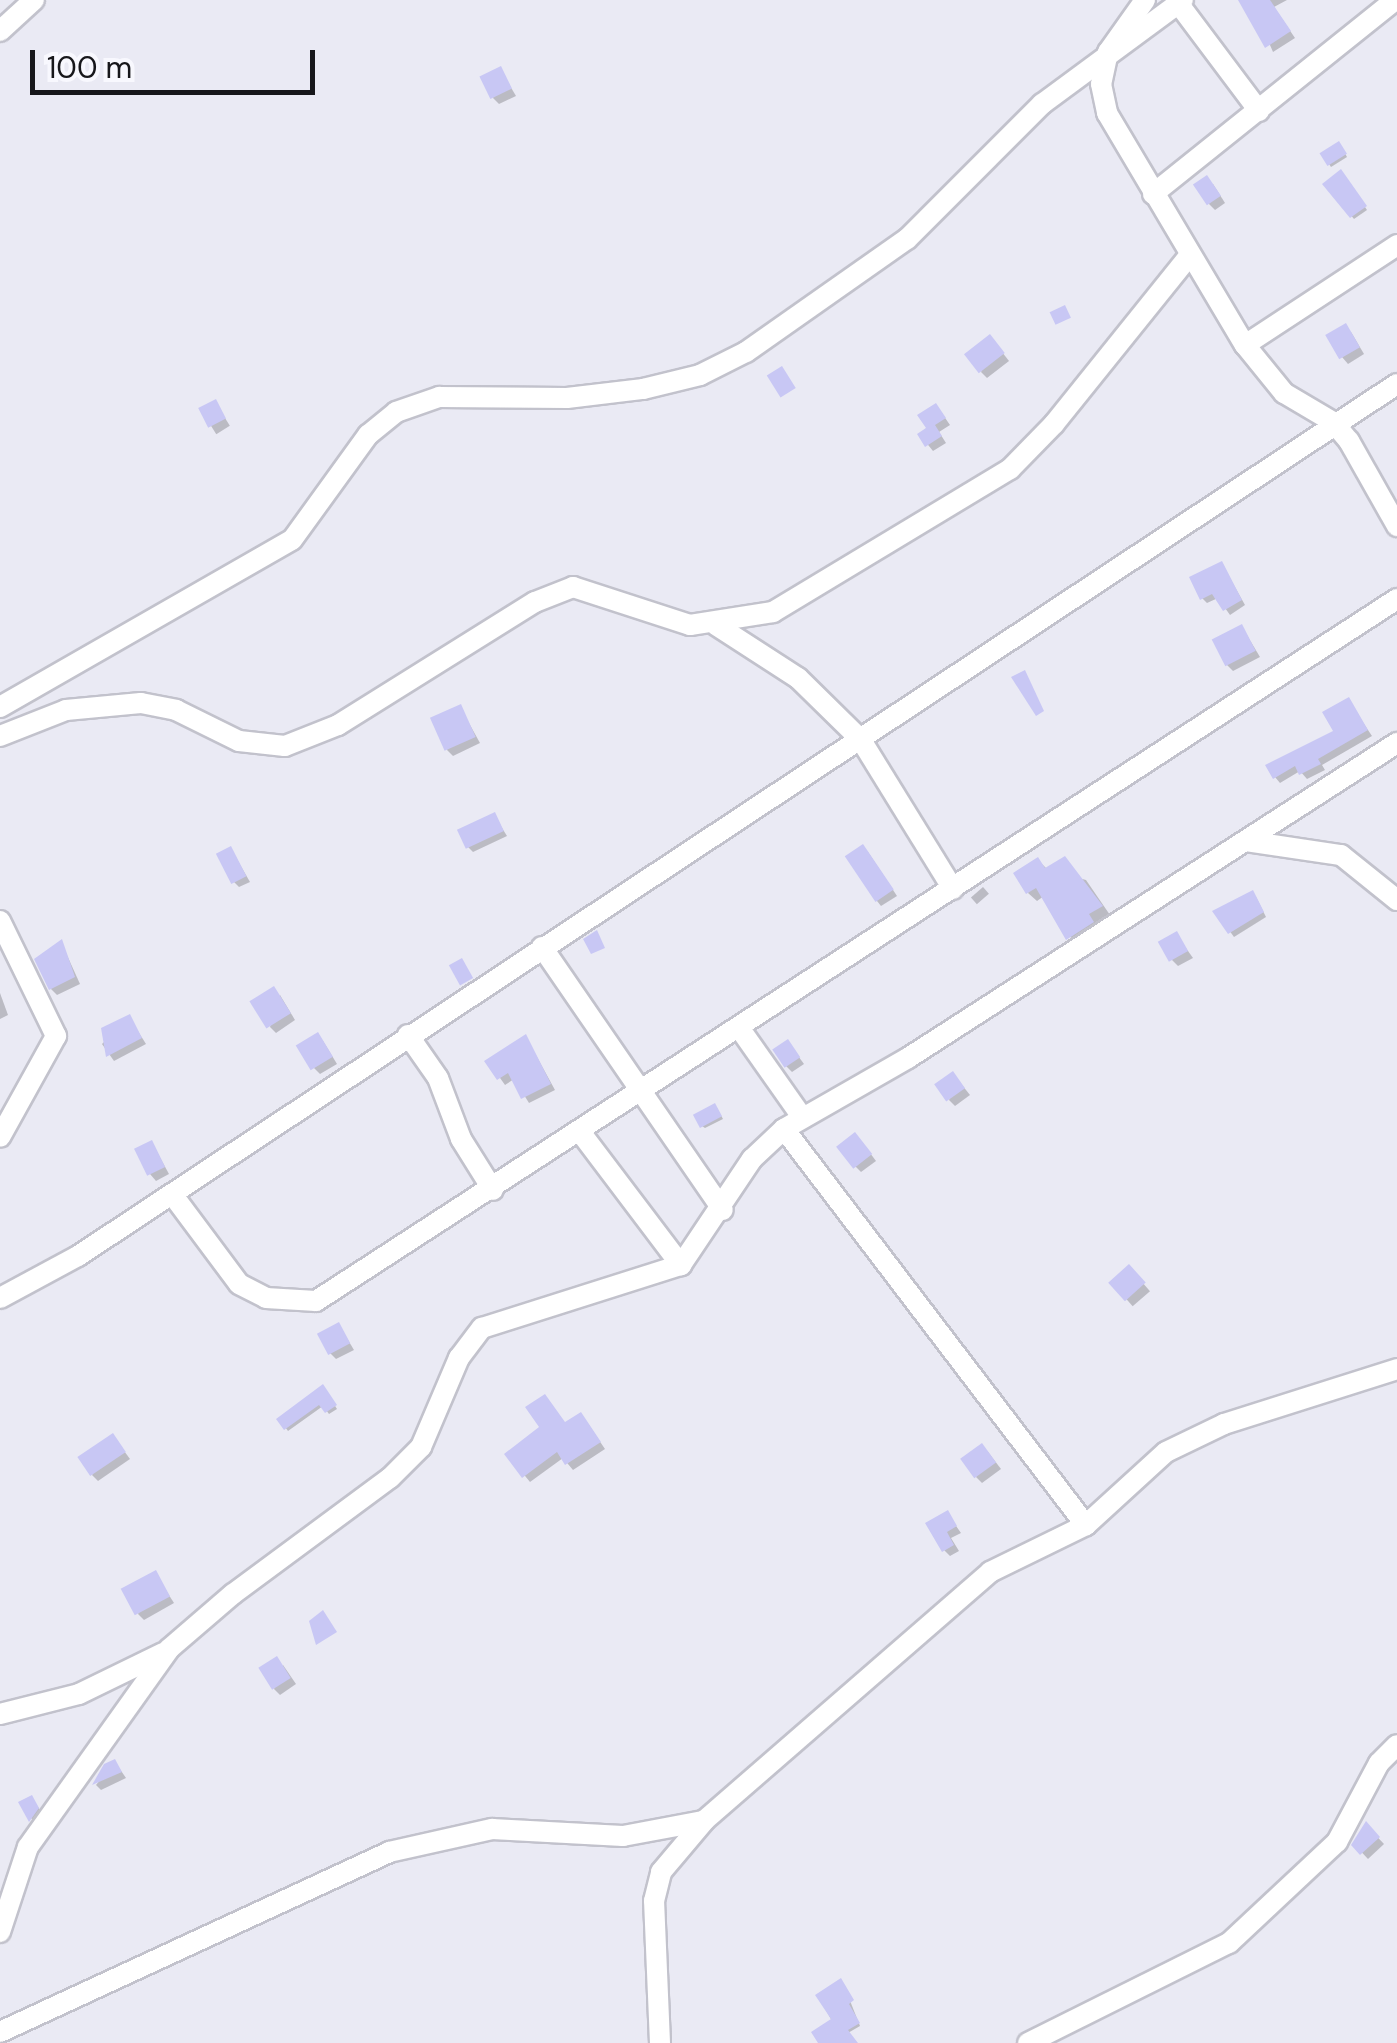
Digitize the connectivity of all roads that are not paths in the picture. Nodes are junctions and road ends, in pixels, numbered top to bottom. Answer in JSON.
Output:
{"nodes":[{"id":1,"x":34,"y":0,"type":"edge"},
{"id":2,"x":1146,"y":0,"type":"edge"},
{"id":3,"x":1395,"y":0,"type":"edge"},
{"id":4,"x":1180,"y":2,"type":"edge"},
{"id":5,"x":0,"y":31,"type":"edge"},
{"id":6,"x":1108,"y":52,"type":"junction"},
{"id":7,"x":1259,"y":111,"type":"junction"},
{"id":8,"x":1153,"y":194,"type":"junction"},
{"id":9,"x":1397,"y":245,"type":"edge"},
{"id":10,"x":1189,"y":256,"type":"junction"},
{"id":11,"x":1244,"y":345,"type":"junction"},
{"id":12,"x":1397,"y":384,"type":"edge"},
{"id":13,"x":1333,"y":422,"type":"junction"},
{"id":14,"x":1397,"y":526,"type":"edge"},
{"id":15,"x":1397,"y":599,"type":"edge"},
{"id":16,"x":716,"y":625,"type":"junction"},
{"id":17,"x":0,"y":707,"type":"edge"},
{"id":18,"x":0,"y":736,"type":"edge"},
{"id":19,"x":861,"y":740,"type":"junction"},
{"id":20,"x":1397,"y":743,"type":"edge"},
{"id":21,"x":1246,"y":841,"type":"junction"},
{"id":22,"x":953,"y":889,"type":"junction"},
{"id":23,"x":1397,"y":900,"type":"edge"},
{"id":24,"x":0,"y":921,"type":"edge"},
{"id":25,"x":542,"y":947,"type":"junction"},
{"id":26,"x":740,"y":1029,"type":"junction"},
{"id":27,"x":408,"y":1035,"type":"junction"},
{"id":28,"x":642,"y":1094,"type":"junction"},
{"id":29,"x":793,"y":1123,"type":"junction"},
{"id":30,"x":581,"y":1133,"type":"junction"},
{"id":31,"x":0,"y":1136,"type":"edge"},
{"id":32,"x":493,"y":1190,"type":"junction"},
{"id":33,"x":172,"y":1194,"type":"junction"},
{"id":34,"x":723,"y":1210,"type":"junction"},
{"id":35,"x":681,"y":1265,"type":"junction"},
{"id":36,"x":0,"y":1298,"type":"edge"},
{"id":37,"x":1397,"y":1369,"type":"edge"},
{"id":38,"x":1086,"y":1525,"type":"junction"},
{"id":39,"x":169,"y":1649,"type":"junction"},
{"id":40,"x":0,"y":1714,"type":"edge"},
{"id":41,"x":1397,"y":1745,"type":"edge"},
{"id":42,"x":705,"y":1820,"type":"junction"},
{"id":43,"x":0,"y":1932,"type":"edge"},
{"id":44,"x":0,"y":2032,"type":"edge"},
{"id":45,"x":660,"y":2043,"type":"edge"},
{"id":46,"x":1028,"y":2043,"type":"edge"}],
"edges":[{"from":1,"to":5,"type":"street"},
{"from":2,"to":6,"type":"street"},
{"from":3,"to":7,"type":"street"},
{"from":4,"to":6,"type":"street"},
{"from":4,"to":7,"type":"street"},
{"from":6,"to":8,"type":"street"},
{"from":6,"to":17,"type":"street"},
{"from":7,"to":8,"type":"street"},
{"from":8,"to":10,"type":"street"},
{"from":9,"to":11,"type":"street"},
{"from":10,"to":11,"type":"street"},
{"from":10,"to":16,"type":"street"},
{"from":11,"to":13,"type":"street"},
{"from":12,"to":13,"type":"street"},
{"from":13,"to":14,"type":"street"},
{"from":13,"to":19,"type":"street"},
{"from":15,"to":22,"type":"street"},
{"from":16,"to":18,"type":"street"},
{"from":16,"to":19,"type":"street"},
{"from":19,"to":22,"type":"street"},
{"from":19,"to":25,"type":"street"},
{"from":20,"to":21,"type":"street"},
{"from":21,"to":23,"type":"street"},
{"from":21,"to":29,"type":"street"},
{"from":22,"to":26,"type":"street"},
{"from":24,"to":31,"type":"street"},
{"from":25,"to":27,"type":"street"},
{"from":25,"to":28,"type":"street"},
{"from":26,"to":28,"type":"street"},
{"from":26,"to":29,"type":"street"},
{"from":27,"to":32,"type":"street"},
{"from":27,"to":33,"type":"street"},
{"from":28,"to":30,"type":"street"},
{"from":28,"to":34,"type":"street"},
{"from":29,"to":34,"type":"street"},
{"from":29,"to":38,"type":"street"},
{"from":30,"to":32,"type":"street"},
{"from":30,"to":35,"type":"street"},
{"from":32,"to":33,"type":"street"},
{"from":33,"to":36,"type":"street"},
{"from":34,"to":35,"type":"street"},
{"from":35,"to":39,"type":"street"},
{"from":37,"to":38,"type":"street"},
{"from":38,"to":42,"type":"street"},
{"from":39,"to":40,"type":"street"},
{"from":39,"to":43,"type":"street"},
{"from":41,"to":46,"type":"street"},
{"from":42,"to":44,"type":"street"},
{"from":42,"to":45,"type":"street"}]}
